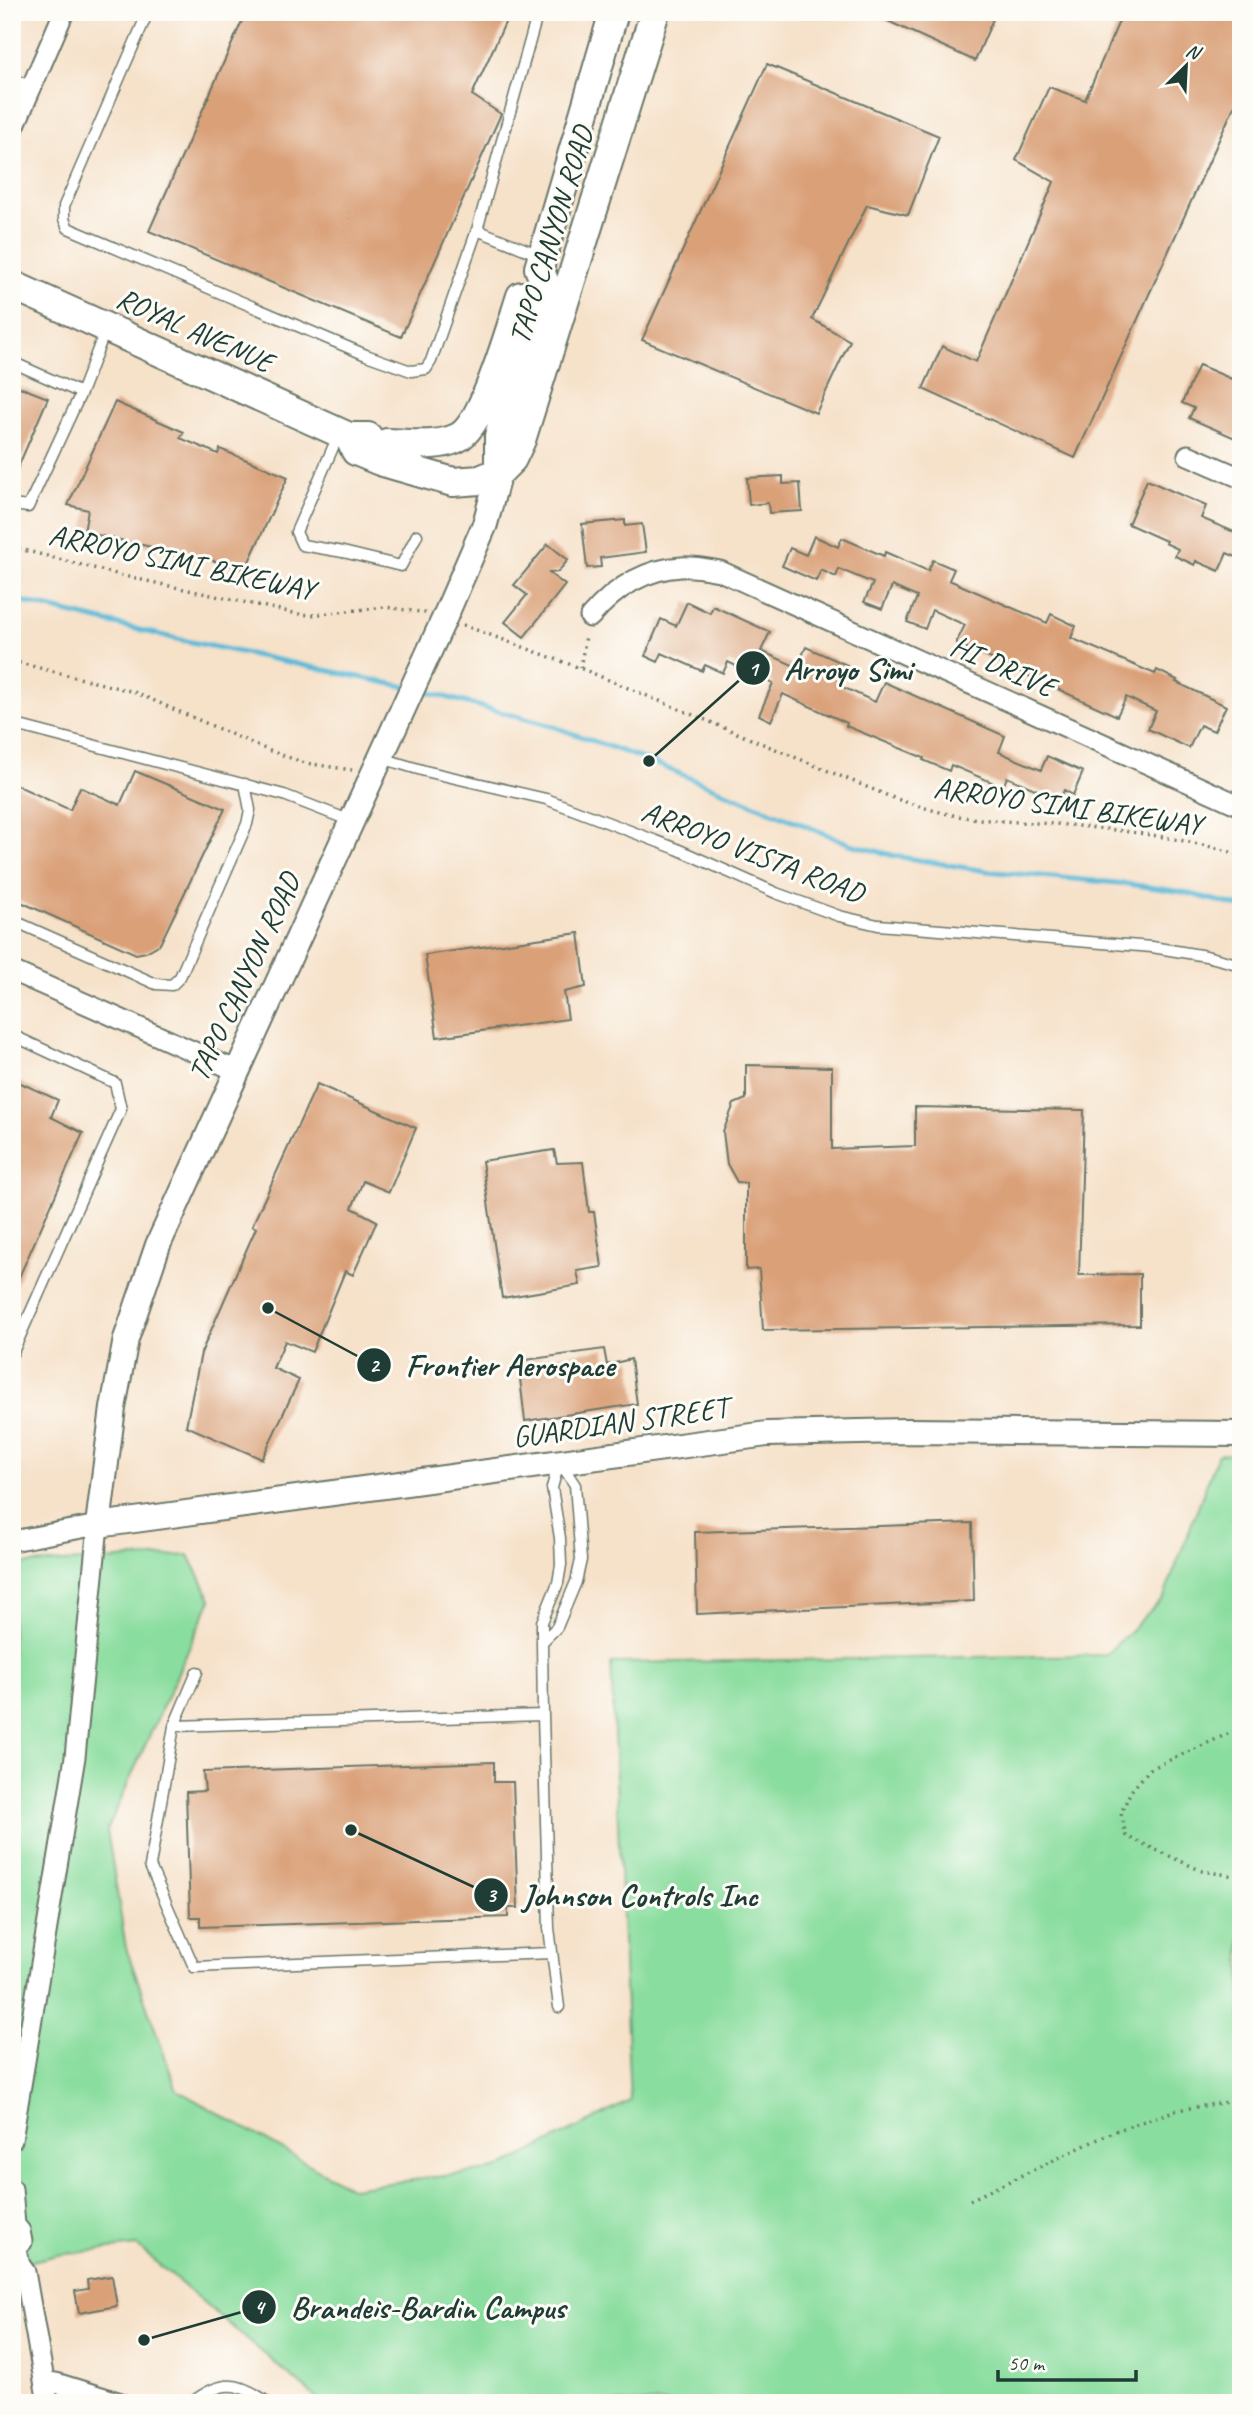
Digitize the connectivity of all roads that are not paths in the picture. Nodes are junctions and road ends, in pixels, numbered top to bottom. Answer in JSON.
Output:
{"nodes":[{"id":1,"x":64,"y":12,"type":"edge"},
{"id":2,"x":148,"y":12,"type":"edge"},
{"id":3,"x":538,"y":12,"type":"edge"},
{"id":4,"x":614,"y":12,"type":"edge"},
{"id":5,"x":655,"y":12,"type":"edge"},
{"id":6,"x":12,"y":79,"type":"edge"},
{"id":7,"x":32,"y":87,"type":"junction"},
{"id":8,"x":12,"y":132,"type":"edge"},
{"id":9,"x":477,"y":230,"type":"junction"},
{"id":10,"x":541,"y":262,"type":"junction"},
{"id":11,"x":12,"y":285,"type":"edge"},
{"id":12,"x":106,"y":327,"type":"junction"},
{"id":13,"x":12,"y":362,"type":"edge"},
{"id":14,"x":81,"y":393,"type":"junction"},
{"id":15,"x":345,"y":435,"type":"junction"},
{"id":16,"x":387,"y":443,"type":"junction"},
{"id":17,"x":1188,"y":454,"type":"dead end"},
{"id":18,"x":499,"y":472,"type":"junction"},
{"id":19,"x":1241,"y":478,"type":"edge"},
{"id":20,"x":12,"y":505,"type":"edge"},
{"id":21,"x":417,"y":535,"type":"dead end"},
{"id":22,"x":590,"y":617,"type":"road end"},
{"id":23,"x":12,"y":724,"type":"edge"},
{"id":24,"x":381,"y":758,"type":"junction"},
{"id":25,"x":245,"y":784,"type":"junction"},
{"id":26,"x":1241,"y":806,"type":"edge"},
{"id":27,"x":352,"y":822,"type":"junction"},
{"id":28,"x":12,"y":920,"type":"edge"},
{"id":29,"x":1241,"y":965,"type":"edge"},
{"id":30,"x":12,"y":971,"type":"edge"},
{"id":31,"x":12,"y":1034,"type":"edge"},
{"id":32,"x":237,"y":1071,"type":"junction"},
{"id":33,"x":12,"y":1354,"type":"edge"},
{"id":34,"x":1241,"y":1434,"type":"edge"},
{"id":35,"x":559,"y":1461,"type":"junction"},
{"id":36,"x":98,"y":1525,"type":"junction"},
{"id":37,"x":12,"y":1541,"type":"edge"},
{"id":38,"x":542,"y":1642,"type":"junction"},
{"id":39,"x":197,"y":1672,"type":"dead end"},
{"id":40,"x":543,"y":1714,"type":"junction"},
{"id":41,"x":174,"y":1727,"type":"junction"},
{"id":42,"x":552,"y":1954,"type":"junction"},
{"id":43,"x":559,"y":2007,"type":"dead end"},
{"id":44,"x":12,"y":2140,"type":"edge"},
{"id":45,"x":12,"y":2189,"type":"edge"},
{"id":46,"x":13,"y":2230,"type":"edge"},
{"id":47,"x":44,"y":2381,"type":"junction"},
{"id":48,"x":48,"y":2403,"type":"edge"},
{"id":49,"x":121,"y":2403,"type":"edge"},
{"id":50,"x":191,"y":2403,"type":"edge"},
{"id":51,"x":268,"y":2403,"type":"edge"}],
"edges":[{"from":1,"to":7,"type":"street"},
{"from":2,"to":9,"type":"lane"},
{"from":3,"to":9,"type":"lane"},
{"from":4,"to":10,"type":"main road","name":"TAPO CANYON ROAD"},
{"from":5,"to":18,"type":"main road","name":"TAPO CANYON ROAD"},
{"from":6,"to":7,"type":"lane"},
{"from":7,"to":8,"type":"street"},
{"from":9,"to":10,"type":"lane"},
{"from":10,"to":16,"type":"main road"},
{"from":10,"to":18,"type":"main road","name":"TAPO CANYON ROAD"},
{"from":11,"to":12,"type":"main road","name":"ROYAL AVENUE"},
{"from":12,"to":14,"type":"lane"},
{"from":12,"to":15,"type":"main road","name":"ROYAL AVENUE"},
{"from":13,"to":14,"type":"lane"},
{"from":14,"to":20,"type":"lane"},
{"from":15,"to":16,"type":"main road","name":"ROYAL AVENUE"},
{"from":15,"to":18,"type":"main road","name":"ROYAL AVENUE"},
{"from":15,"to":21,"type":"lane"},
{"from":16,"to":18,"type":"main road","name":"ROYAL AVENUE"},
{"from":17,"to":19,"type":"street"},
{"from":18,"to":24,"type":"street","name":"TAPO CANYON ROAD"},
{"from":22,"to":26,"type":"street","name":"HI DRIVE"},
{"from":23,"to":25,"type":"lane"},
{"from":24,"to":27,"type":"street","name":"TAPO CANYON ROAD"},
{"from":24,"to":29,"type":"lane","name":"ARROYO VISTA ROAD"},
{"from":25,"to":27,"type":"lane"},
{"from":25,"to":28,"type":"lane"},
{"from":27,"to":32,"type":"street","name":"TAPO CANYON ROAD"},
{"from":30,"to":32,"type":"street"},
{"from":31,"to":33,"type":"lane"},
{"from":32,"to":36,"type":"street","name":"TAPO CANYON ROAD"},
{"from":34,"to":35,"type":"street","name":"GUARDIAN STREET"},
{"from":35,"to":36,"type":"street","name":"GUARDIAN STREET"},
{"from":35,"to":38,"type":"lane"},
{"from":35,"to":38,"type":"lane"},
{"from":36,"to":37,"type":"street","name":"GUARDIAN STREET"},
{"from":36,"to":44,"type":"street"},
{"from":38,"to":40,"type":"lane"},
{"from":39,"to":41,"type":"lane"},
{"from":40,"to":41,"type":"lane"},
{"from":40,"to":42,"type":"lane"},
{"from":41,"to":42,"type":"lane"},
{"from":42,"to":43,"type":"lane"},
{"from":45,"to":46,"type":"street"},
{"from":46,"to":47,"type":"street"},
{"from":47,"to":48,"type":"street"},
{"from":47,"to":49,"type":"street"},
{"from":50,"to":51,"type":"lane"}]}
